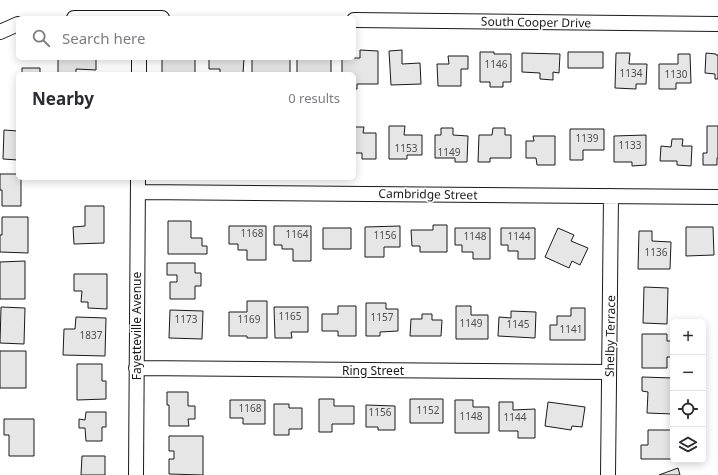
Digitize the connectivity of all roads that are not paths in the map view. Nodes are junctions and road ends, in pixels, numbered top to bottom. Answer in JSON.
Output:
{"nodes":[{"id":1,"x":356,"y":20,"type":"edge"},
{"id":2,"x":718,"y":24,"type":"edge"},
{"id":3,"x":16,"y":25,"type":"edge"},
{"id":4,"x":0,"y":32,"type":"edge"},
{"id":5,"x":139,"y":60,"type":"edge"},
{"id":6,"x":139,"y":72,"type":"edge"},
{"id":7,"x":138,"y":185,"type":"edge"},
{"id":8,"x":611,"y":196,"type":"junction"},
{"id":9,"x":718,"y":197,"type":"edge"},
{"id":10,"x":136,"y":368,"type":"junction"},
{"id":11,"x":609,"y":372,"type":"junction"},
{"id":12,"x":136,"y":475,"type":"edge"},
{"id":13,"x":608,"y":475,"type":"edge"}],
"edges":[{"from":1,"to":2,"type":"street","name":"South Cooper Drive"},
{"from":3,"to":4,"type":"street"},
{"from":5,"to":6,"type":"street"},
{"from":7,"to":8,"type":"street","name":"Cambridge Street"},
{"from":7,"to":10,"type":"street","name":"Fayetteville Avenue"},
{"from":8,"to":9,"type":"street","name":"Cambridge Street"},
{"from":8,"to":11,"type":"street","name":"Shelby Terrace"},
{"from":10,"to":11,"type":"street","name":"Ring Street"},
{"from":10,"to":12,"type":"street","name":"Fayetteville Avenue"},
{"from":11,"to":13,"type":"street","name":"Shelby Terrace"}]}
